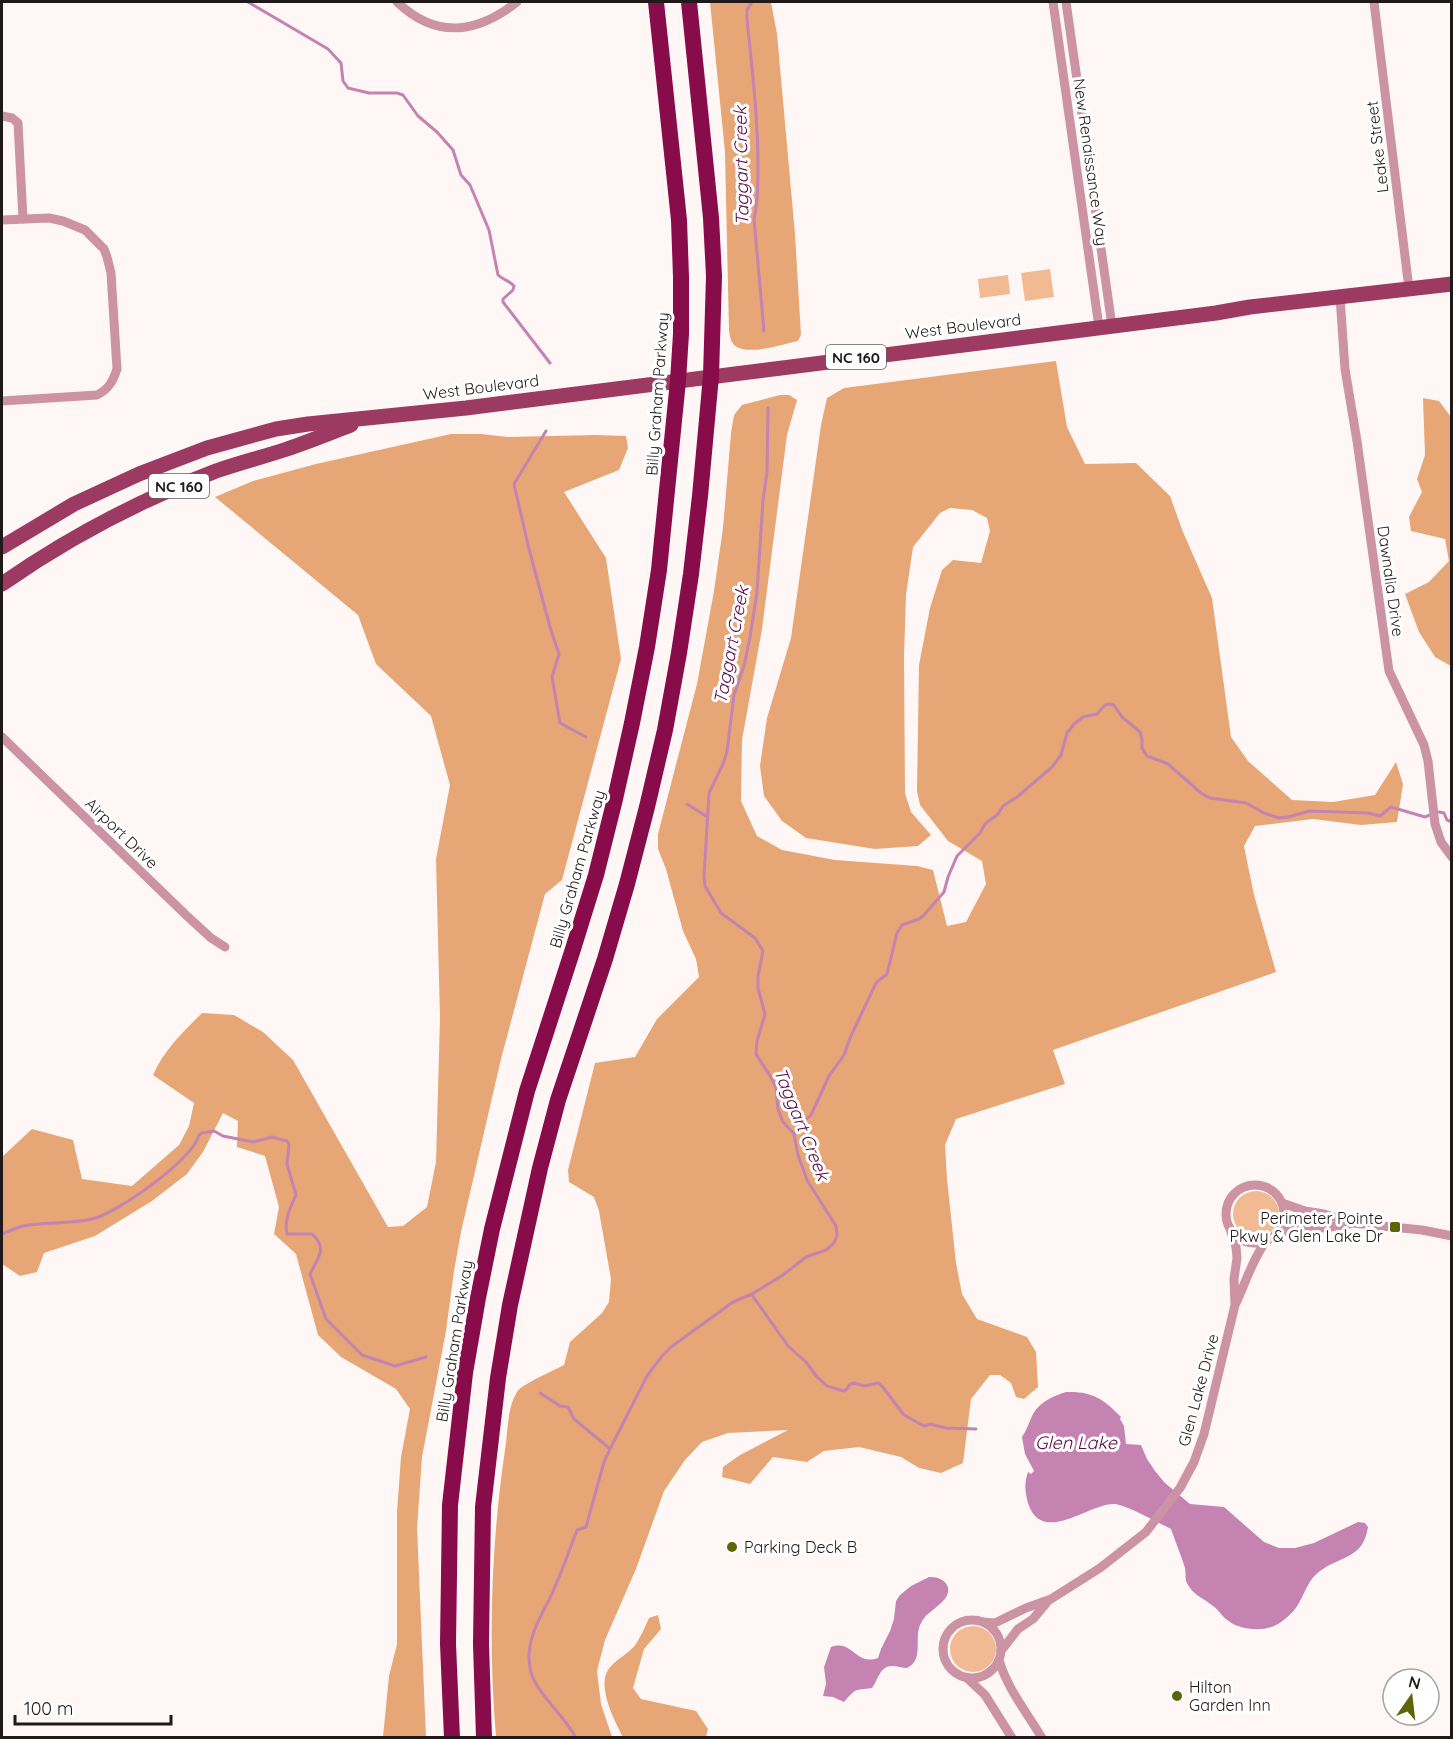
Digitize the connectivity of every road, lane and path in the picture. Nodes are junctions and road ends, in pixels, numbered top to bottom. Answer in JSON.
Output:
{"nodes":[{"id":1,"x":397,"y":2,"type":"edge"},
{"id":2,"x":517,"y":2,"type":"edge"},
{"id":3,"x":656,"y":2,"type":"edge"},
{"id":4,"x":689,"y":2,"type":"edge"},
{"id":5,"x":1053,"y":2,"type":"edge"},
{"id":6,"x":1066,"y":2,"type":"edge"},
{"id":7,"x":1374,"y":2,"type":"edge"},
{"id":8,"x":2,"y":116,"type":"edge"},
{"id":9,"x":23,"y":219,"type":"junction"},
{"id":10,"x":2,"y":220,"type":"edge"},
{"id":11,"x":1452,"y":284,"type":"edge"},
{"id":12,"x":1409,"y":289,"type":"junction"},
{"id":13,"x":1340,"y":297,"type":"junction"},
{"id":14,"x":1106,"y":326,"type":"junction"},
{"id":15,"x":711,"y":376,"type":"junction"},
{"id":16,"x":678,"y":381,"type":"junction"},
{"id":17,"x":2,"y":401,"type":"edge"},
{"id":18,"x":371,"y":418,"type":"junction"},
{"id":19,"x":2,"y":547,"type":"edge"},
{"id":20,"x":2,"y":584,"type":"edge"},
{"id":21,"x":2,"y":737,"type":"edge"},
{"id":22,"x":1452,"y":857,"type":"edge"},
{"id":23,"x":225,"y":947,"type":"dead end"},
{"id":24,"x":1282,"y":1203,"type":"junction"},
{"id":25,"x":1352,"y":1223,"type":"junction"},
{"id":26,"x":1231,"y":1232,"type":"junction"},
{"id":27,"x":1278,"y":1233,"type":"junction"},
{"id":28,"x":1452,"y":1236,"type":"edge"},
{"id":29,"x":1266,"y":1241,"type":"junction"},
{"id":30,"x":1235,"y":1305,"type":"junction"},
{"id":31,"x":1051,"y":1599,"type":"junction"},
{"id":32,"x":983,"y":1622,"type":"junction"},
{"id":33,"x":1000,"y":1656,"type":"junction"},
{"id":34,"x":967,"y":1678,"type":"junction"},
{"id":35,"x":452,"y":1737,"type":"edge"},
{"id":36,"x":484,"y":1737,"type":"edge"},
{"id":37,"x":1012,"y":1737,"type":"edge"},
{"id":38,"x":1042,"y":1737,"type":"edge"}],
"edges":[{"from":1,"to":2,"type":"street"},
{"from":3,"to":16,"type":"highway","name":"Billy Graham Parkway"},
{"from":4,"to":15,"type":"highway"},
{"from":5,"to":14,"type":"street","name":"New Renaissance Way"},
{"from":6,"to":14,"type":"street","name":"New Renaissance Way"},
{"from":7,"to":12,"type":"street","name":"Leake Street"},
{"from":8,"to":9,"type":"street"},
{"from":9,"to":10,"type":"street"},
{"from":9,"to":17,"type":"street"},
{"from":11,"to":12,"type":"main road","name":"West Boulevard","number":"NC 160"},
{"from":12,"to":13,"type":"main road","name":"West Boulevard","number":"NC 160"},
{"from":13,"to":14,"type":"main road","name":"West Boulevard","number":"NC 160"},
{"from":13,"to":22,"type":"street","name":"Dawnalia Drive"},
{"from":14,"to":15,"type":"main road","name":"West Boulevard","number":"NC 160"},
{"from":15,"to":16,"type":"main road","name":"West Boulevard","number":"NC 160"},
{"from":15,"to":36,"type":"highway"},
{"from":16,"to":18,"type":"main road","name":"West Boulevard","number":"NC 160"},
{"from":16,"to":35,"type":"highway","name":"Billy Graham Parkway"},
{"from":18,"to":19,"type":"main road","name":"West Boulevard","number":"NC 160"},
{"from":18,"to":20,"type":"main road","name":"West Boulevard","number":"NC 160"},
{"from":21,"to":23,"type":"street","name":"Airport Drive"},
{"from":24,"to":25,"type":"street"},
{"from":24,"to":26,"type":"street"},
{"from":24,"to":27,"type":"street"},
{"from":25,"to":27,"type":"street"},
{"from":25,"to":28,"type":"street"},
{"from":26,"to":29,"type":"street"},
{"from":26,"to":30,"type":"street","name":"Glen Lake Drive"},
{"from":27,"to":29,"type":"street"},
{"from":29,"to":30,"type":"street","name":"Glen Lake Drive"},
{"from":30,"to":31,"type":"street","name":"Glen Lake Drive"},
{"from":31,"to":32,"type":"street","name":"Glen Lake Drive"},
{"from":31,"to":33,"type":"street","name":"Glen Lake Drive"},
{"from":32,"to":33,"type":"street"},
{"from":32,"to":34,"type":"street"},
{"from":33,"to":34,"type":"street"},
{"from":33,"to":38,"type":"street"},
{"from":34,"to":37,"type":"street"}]}
